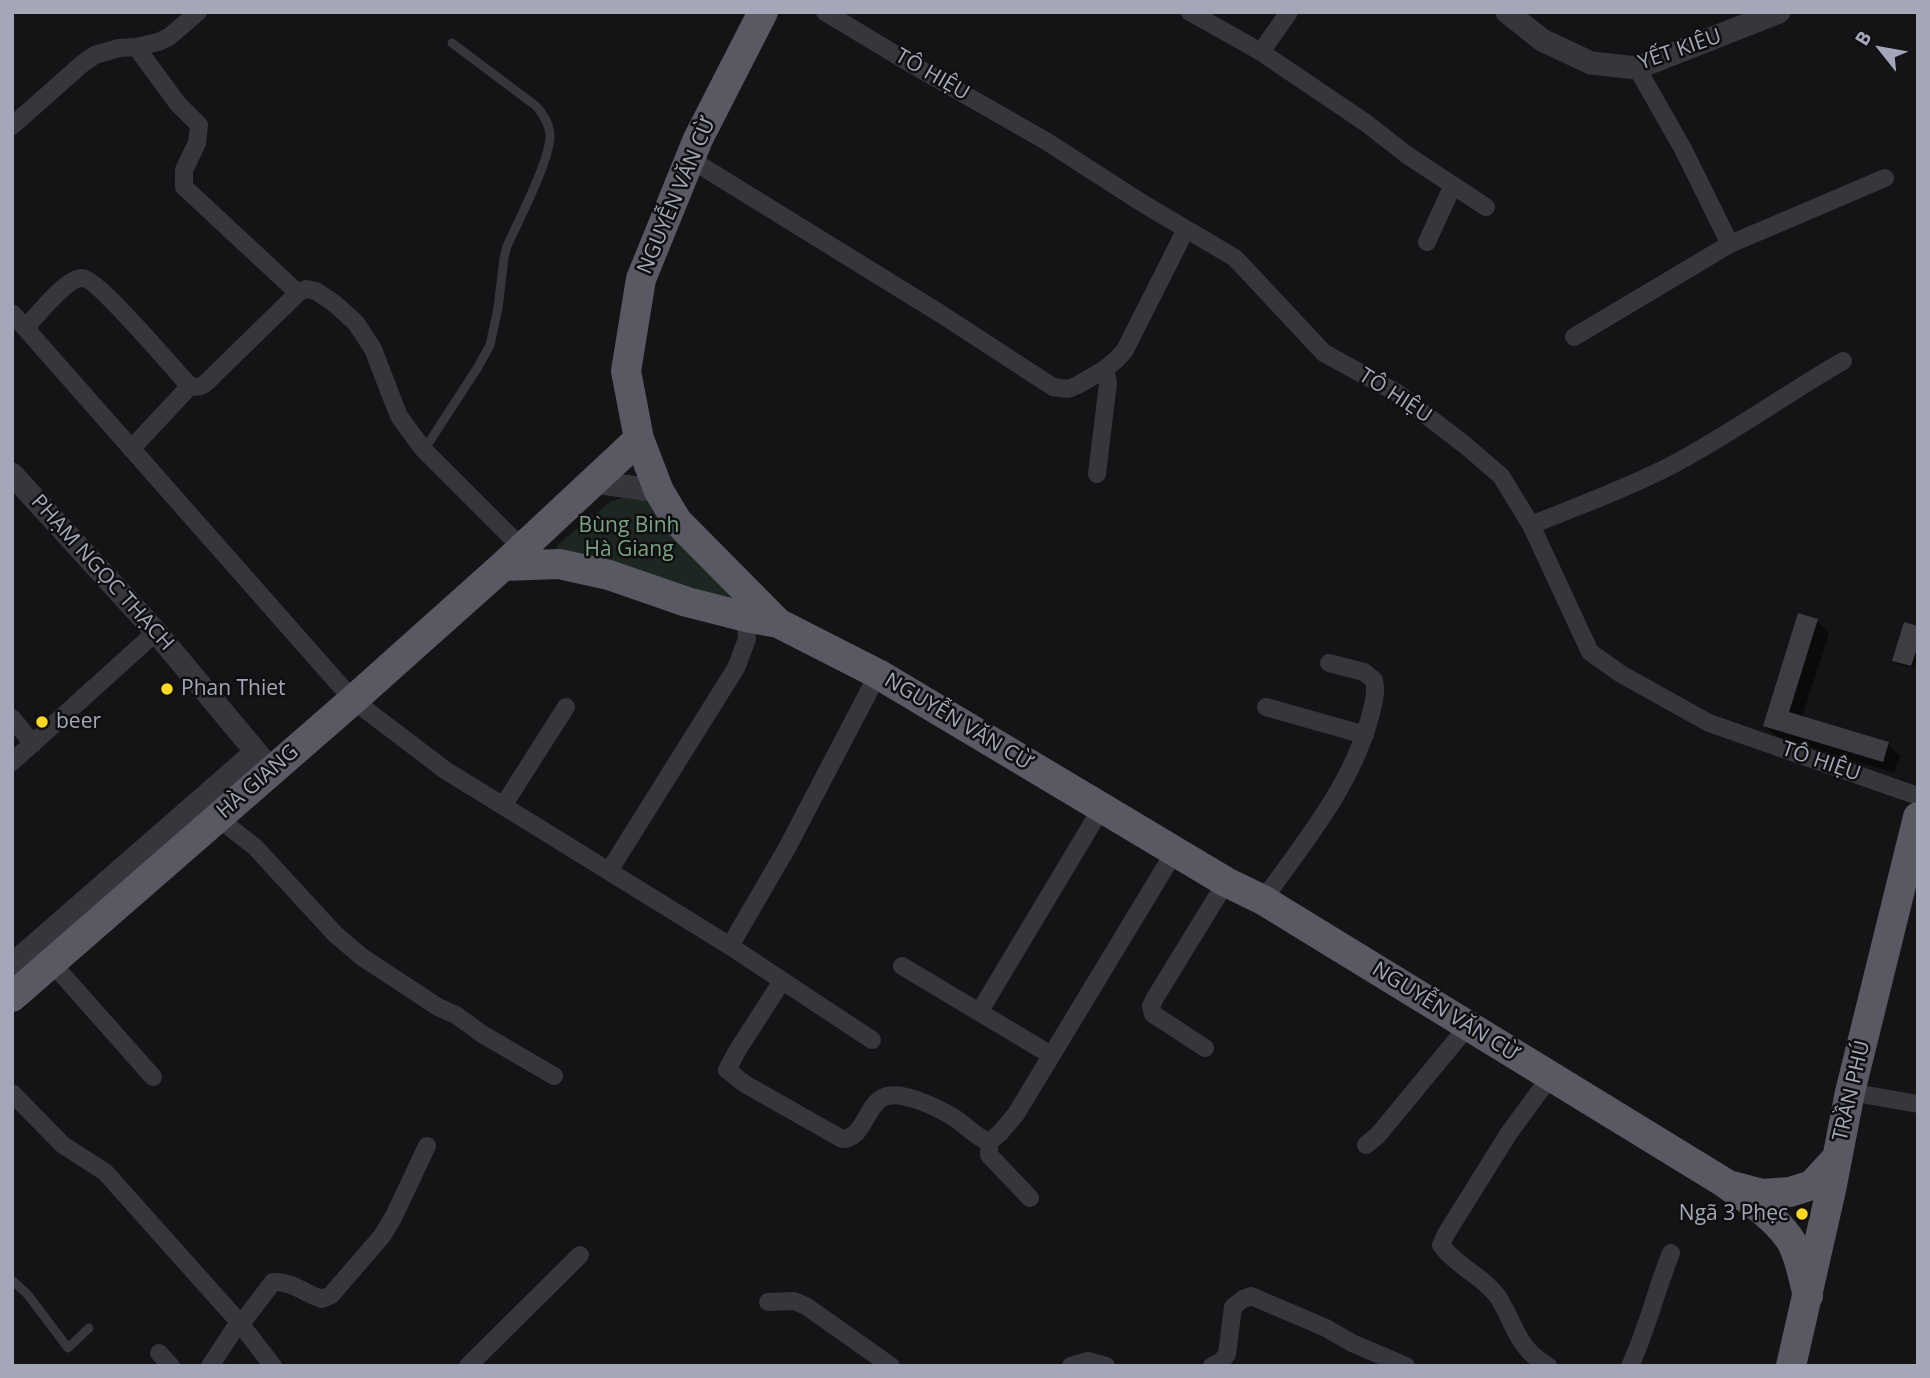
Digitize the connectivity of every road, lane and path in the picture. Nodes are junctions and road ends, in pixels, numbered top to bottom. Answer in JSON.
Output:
{"nodes":[{"id":1,"x":198,"y":12,"type":"edge"},
{"id":2,"x":763,"y":12,"type":"edge"},
{"id":3,"x":825,"y":12,"type":"edge"},
{"id":4,"x":1190,"y":12,"type":"edge"},
{"id":5,"x":1289,"y":12,"type":"edge"},
{"id":6,"x":1507,"y":12,"type":"edge"},
{"id":7,"x":1779,"y":12,"type":"edge"},
{"id":8,"x":452,"y":43,"type":"dead end"},
{"id":9,"x":136,"y":47,"type":"junction"},
{"id":10,"x":1261,"y":52,"type":"junction"},
{"id":11,"x":1637,"y":68,"type":"junction"},
{"id":12,"x":12,"y":126,"type":"edge"},
{"id":13,"x":690,"y":159,"type":"junction"},
{"id":14,"x":1885,"y":177,"type":"dead end"},
{"id":15,"x":1452,"y":185,"type":"junction"},
{"id":16,"x":1486,"y":207,"type":"dead end"},
{"id":17,"x":1186,"y":229,"type":"junction"},
{"id":18,"x":1427,"y":242,"type":"dead end"},
{"id":19,"x":1730,"y":244,"type":"junction"},
{"id":20,"x":298,"y":293,"type":"junction"},
{"id":21,"x":12,"y":313,"type":"edge"},
{"id":22,"x":25,"y":328,"type":"junction"},
{"id":23,"x":1574,"y":337,"type":"dead end"},
{"id":24,"x":1843,"y":361,"type":"dead end"},
{"id":25,"x":1105,"y":369,"type":"junction"},
{"id":26,"x":190,"y":386,"type":"junction"},
{"id":27,"x":639,"y":439,"type":"junction"},
{"id":28,"x":131,"y":449,"type":"junction"},
{"id":29,"x":424,"y":450,"type":"junction"},
{"id":30,"x":12,"y":474,"type":"edge"},
{"id":31,"x":1097,"y":474,"type":"dead end"},
{"id":32,"x":594,"y":482,"type":"junction"},
{"id":33,"x":659,"y":491,"type":"junction"},
{"id":34,"x":1531,"y":526,"type":"junction"},
{"id":35,"x":513,"y":557,"type":"junction"},
{"id":36,"x":746,"y":617,"type":"junction"},
{"id":37,"x":778,"y":623,"type":"junction"},
{"id":38,"x":156,"y":632,"type":"junction"},
{"id":39,"x":1329,"y":663,"type":"dead end"},
{"id":40,"x":878,"y":674,"type":"junction"},
{"id":41,"x":353,"y":700,"type":"junction"},
{"id":42,"x":566,"y":707,"type":"dead end"},
{"id":43,"x":1266,"y":707,"type":"dead end"},
{"id":44,"x":12,"y":718,"type":"edge"},
{"id":45,"x":1365,"y":735,"type":"junction"},
{"id":46,"x":33,"y":744,"type":"junction"},
{"id":47,"x":264,"y":761,"type":"junction"},
{"id":48,"x":12,"y":762,"type":"edge"},
{"id":49,"x":1918,"y":796,"type":"edge"},
{"id":50,"x":503,"y":806,"type":"junction"},
{"id":51,"x":1102,"y":807,"type":"junction"},
{"id":52,"x":1918,"y":817,"type":"edge"},
{"id":53,"x":218,"y":818,"type":"junction"},
{"id":54,"x":1175,"y":851,"type":"junction"},
{"id":55,"x":608,"y":870,"type":"junction"},
{"id":56,"x":1226,"y":882,"type":"junction"},
{"id":57,"x":1263,"y":900,"type":"junction"},
{"id":58,"x":730,"y":946,"type":"junction"},
{"id":59,"x":52,"y":963,"type":"junction"},
{"id":60,"x":12,"y":965,"type":"edge"},
{"id":61,"x":902,"y":966,"type":"dead end"},
{"id":62,"x":782,"y":981,"type":"junction"},
{"id":63,"x":12,"y":997,"type":"edge"},
{"id":64,"x":979,"y":1011,"type":"junction"},
{"id":65,"x":1468,"y":1026,"type":"junction"},
{"id":66,"x":872,"y":1040,"type":"dead end"},
{"id":67,"x":1205,"y":1048,"type":"dead end"},
{"id":68,"x":1051,"y":1055,"type":"junction"},
{"id":69,"x":554,"y":1076,"type":"dead end"},
{"id":70,"x":153,"y":1077,"type":"dead end"},
{"id":71,"x":1550,"y":1077,"type":"junction"},
{"id":72,"x":1850,"y":1092,"type":"junction"},
{"id":73,"x":12,"y":1093,"type":"edge"},
{"id":74,"x":1918,"y":1104,"type":"edge"},
{"id":75,"x":989,"y":1142,"type":"junction"},
{"id":76,"x":1366,"y":1145,"type":"dead end"},
{"id":77,"x":427,"y":1146,"type":"dead end"},
{"id":78,"x":1836,"y":1159,"type":"junction"},
{"id":79,"x":1726,"y":1184,"type":"junction"},
{"id":80,"x":1030,"y":1198,"type":"dead end"},
{"id":81,"x":1671,"y":1254,"type":"dead end"},
{"id":82,"x":580,"y":1255,"type":"dead end"},
{"id":83,"x":12,"y":1280,"type":"edge"},
{"id":84,"x":1808,"y":1296,"type":"junction"},
{"id":85,"x":768,"y":1303,"type":"dead end"},
{"id":86,"x":240,"y":1323,"type":"junction"},
{"id":87,"x":89,"y":1328,"type":"dead end"},
{"id":88,"x":210,"y":1366,"type":"edge"},
{"id":89,"x":273,"y":1366,"type":"edge"},
{"id":90,"x":468,"y":1366,"type":"edge"},
{"id":91,"x":891,"y":1366,"type":"edge"},
{"id":92,"x":1070,"y":1366,"type":"edge"},
{"id":93,"x":1106,"y":1366,"type":"edge"},
{"id":94,"x":1212,"y":1366,"type":"edge"},
{"id":95,"x":1406,"y":1366,"type":"edge"},
{"id":96,"x":1548,"y":1366,"type":"edge"},
{"id":97,"x":1630,"y":1366,"type":"edge"},
{"id":98,"x":1791,"y":1366,"type":"edge"}],
"edges":[{"from":1,"to":9,"type":"street"},
{"from":2,"to":13,"type":"highway","name":"NGUYỄN VĂN CỪ"},
{"from":3,"to":17,"type":"street","name":"TÔ HIỆU"},
{"from":4,"to":10,"type":"street"},
{"from":5,"to":10,"type":"street"},
{"from":6,"to":11,"type":"street","name":"YẾT KIÊU"},
{"from":7,"to":11,"type":"street","name":"YẾT KIÊU"},
{"from":8,"to":29,"type":"lane"},
{"from":9,"to":12,"type":"street"},
{"from":9,"to":20,"type":"street"},
{"from":10,"to":15,"type":"street"},
{"from":11,"to":19,"type":"street"},
{"from":13,"to":25,"type":"street"},
{"from":13,"to":27,"type":"highway","name":"NGUYỄN VĂN CỪ"},
{"from":14,"to":19,"type":"street"},
{"from":15,"to":16,"type":"street"},
{"from":15,"to":18,"type":"street"},
{"from":17,"to":25,"type":"street"},
{"from":17,"to":34,"type":"street","name":"TÔ HIỆU"},
{"from":19,"to":23,"type":"street"},
{"from":20,"to":26,"type":"street"},
{"from":20,"to":29,"type":"street"},
{"from":21,"to":22,"type":"street"},
{"from":22,"to":26,"type":"street"},
{"from":22,"to":28,"type":"street"},
{"from":24,"to":34,"type":"street"},
{"from":25,"to":31,"type":"street"},
{"from":26,"to":28,"type":"street"},
{"from":27,"to":32,"type":"highway","name":"HÀ GIANG"},
{"from":27,"to":33,"type":"highway","name":"NGUYỄN VĂN CỪ"},
{"from":28,"to":41,"type":"street"},
{"from":29,"to":35,"type":"street"},
{"from":30,"to":38,"type":"street","name":"PHẠM NGỌC THẠCH"},
{"from":32,"to":33,"type":"street"},
{"from":32,"to":35,"type":"highway","name":"HÀ GIANG"},
{"from":33,"to":37,"type":"highway","name":"NGUYỄN VĂN CỪ"},
{"from":34,"to":49,"type":"street","name":"TÔ HIỆU"},
{"from":35,"to":36,"type":"highway"},
{"from":35,"to":41,"type":"highway","name":"HÀ GIANG"},
{"from":36,"to":37,"type":"highway"},
{"from":36,"to":55,"type":"street"},
{"from":37,"to":40,"type":"highway","name":"NGUYỄN VĂN CỪ"},
{"from":38,"to":46,"type":"street"},
{"from":38,"to":47,"type":"street","name":"PHẠM NGỌC THẠCH"},
{"from":39,"to":45,"type":"street"},
{"from":40,"to":51,"type":"highway","name":"NGUYỄN VĂN CỪ"},
{"from":40,"to":58,"type":"street"},
{"from":41,"to":47,"type":"highway","name":"HÀ GIANG"},
{"from":41,"to":50,"type":"street"},
{"from":42,"to":50,"type":"street"},
{"from":43,"to":45,"type":"street"},
{"from":44,"to":46,"type":"street"},
{"from":45,"to":57,"type":"street"},
{"from":46,"to":48,"type":"street"},
{"from":47,"to":53,"type":"highway","name":"HÀ GIANG"},
{"from":47,"to":60,"type":"street","name":"HÀ GIANG"},
{"from":50,"to":55,"type":"street"},
{"from":51,"to":54,"type":"highway","name":"NGUYỄN VĂN CỪ"},
{"from":51,"to":64,"type":"street"},
{"from":52,"to":72,"type":"highway","name":"TRẦN PHÚ"},
{"from":53,"to":59,"type":"highway","name":"HÀ GIANG"},
{"from":53,"to":69,"type":"street"},
{"from":54,"to":56,"type":"highway","name":"NGUYỄN VĂN CỪ"},
{"from":54,"to":68,"type":"street"},
{"from":55,"to":58,"type":"street"},
{"from":56,"to":57,"type":"highway","name":"NGUYỄN VĂN CỪ"},
{"from":56,"to":67,"type":"street"},
{"from":57,"to":65,"type":"highway","name":"NGUYỄN VĂN CỪ"},
{"from":58,"to":62,"type":"street"},
{"from":59,"to":63,"type":"highway","name":"HÀ GIANG"},
{"from":59,"to":70,"type":"street"},
{"from":61,"to":64,"type":"street"},
{"from":62,"to":66,"type":"street"},
{"from":62,"to":75,"type":"street"},
{"from":64,"to":68,"type":"street"},
{"from":65,"to":71,"type":"highway","name":"NGUYỄN VĂN CỪ"},
{"from":65,"to":76,"type":"street"},
{"from":68,"to":75,"type":"street"},
{"from":71,"to":79,"type":"highway","name":"NGUYỄN VĂN CỪ"},
{"from":71,"to":96,"type":"street"},
{"from":72,"to":74,"type":"street"},
{"from":72,"to":78,"type":"highway","name":"TRẦN PHÚ"},
{"from":73,"to":86,"type":"street"},
{"from":75,"to":80,"type":"street"},
{"from":77,"to":86,"type":"street"},
{"from":78,"to":79,"type":"highway","name":"NGUYỄN VĂN CỪ"},
{"from":78,"to":84,"type":"highway","name":"TRẦN PHÚ"},
{"from":79,"to":84,"type":"highway","name":"NGUYỄN VĂN CỪ"},
{"from":81,"to":97,"type":"street"},
{"from":82,"to":90,"type":"street"},
{"from":83,"to":87,"type":"lane"},
{"from":84,"to":98,"type":"highway","name":"TRẦN PHÚ"},
{"from":85,"to":91,"type":"street"},
{"from":86,"to":88,"type":"street"},
{"from":86,"to":89,"type":"street"},
{"from":92,"to":93,"type":"street"},
{"from":94,"to":95,"type":"street"}]}
